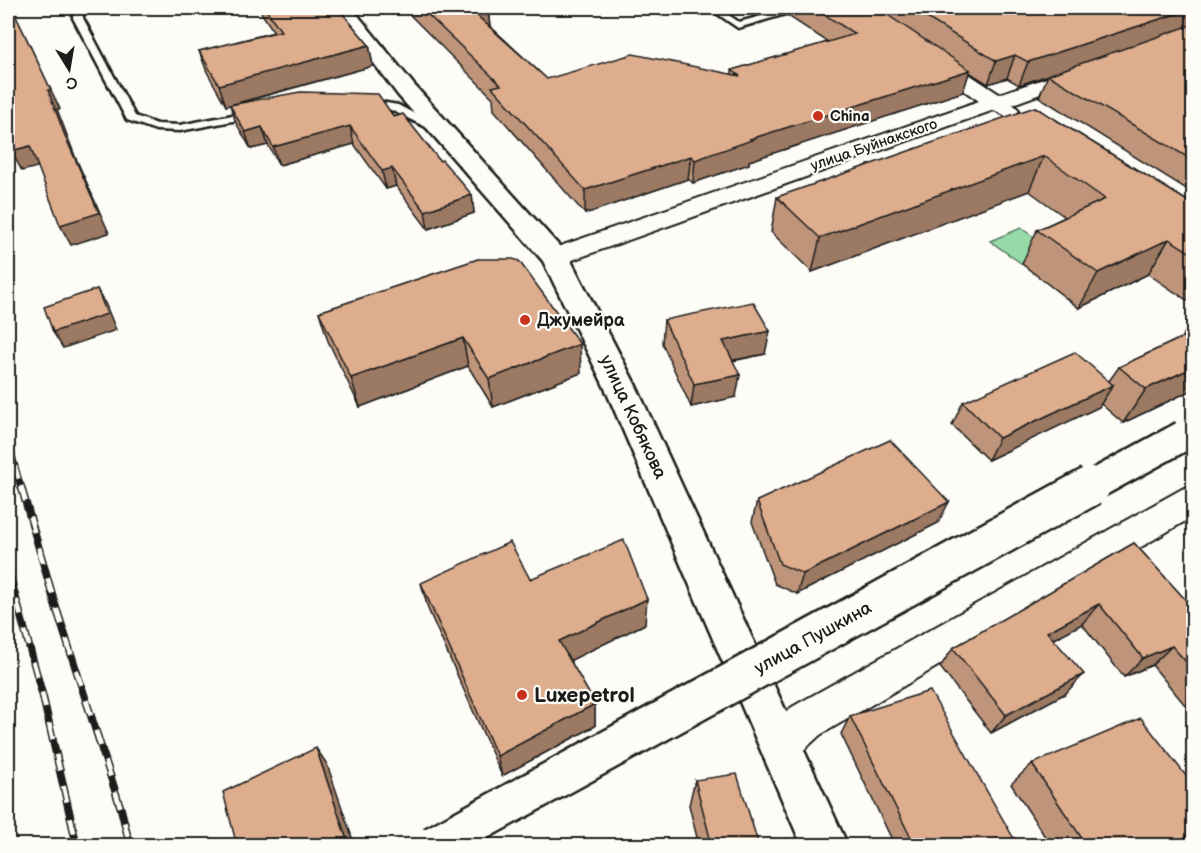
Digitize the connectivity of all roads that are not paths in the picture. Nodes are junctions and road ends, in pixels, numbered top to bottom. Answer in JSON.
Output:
{"nodes":[{"id":1,"x":78,"y":8,"type":"edge"},
{"id":2,"x":342,"y":8,"type":"edge"},
{"id":3,"x":713,"y":8,"type":"edge"},
{"id":4,"x":801,"y":8,"type":"edge"},
{"id":5,"x":857,"y":8,"type":"edge"},
{"id":6,"x":1106,"y":64,"type":"edge"},
{"id":7,"x":362,"y":102,"type":"edge"},
{"id":8,"x":996,"y":102,"type":"junction"},
{"id":9,"x":262,"y":113,"type":"edge"},
{"id":10,"x":1025,"y":121,"type":"edge"},
{"id":11,"x":445,"y":132,"type":"junction"},
{"id":12,"x":555,"y":257,"type":"junction"},
{"id":13,"x":1188,"y":433,"type":"edge"},
{"id":14,"x":1194,"y":499,"type":"edge"},
{"id":15,"x":780,"y":745,"type":"junction"},
{"id":16,"x":433,"y":846,"type":"edge"},
{"id":17,"x":825,"y":846,"type":"edge"}],
"edges":[{"from":1,"to":9,"type":"lane"},
{"from":2,"to":11,"type":"street","name":"улица Кобякова"},
{"from":3,"to":4,"type":"lane"},
{"from":5,"to":8,"type":"street"},
{"from":6,"to":8,"type":"street","name":"улица Буйнакского"},
{"from":7,"to":11,"type":"lane"},
{"from":8,"to":10,"type":"street"},
{"from":8,"to":12,"type":"street","name":"улица Буйнакского"},
{"from":11,"to":12,"type":"street","name":"улица Кобякова"},
{"from":12,"to":15,"type":"street","name":"улица Кобякова"},
{"from":13,"to":16,"type":"street","name":"улица Пушкина","bridge":true},
{"from":14,"to":15,"type":"street"},
{"from":15,"to":17,"type":"street","name":"улица Кобякова"}]}
